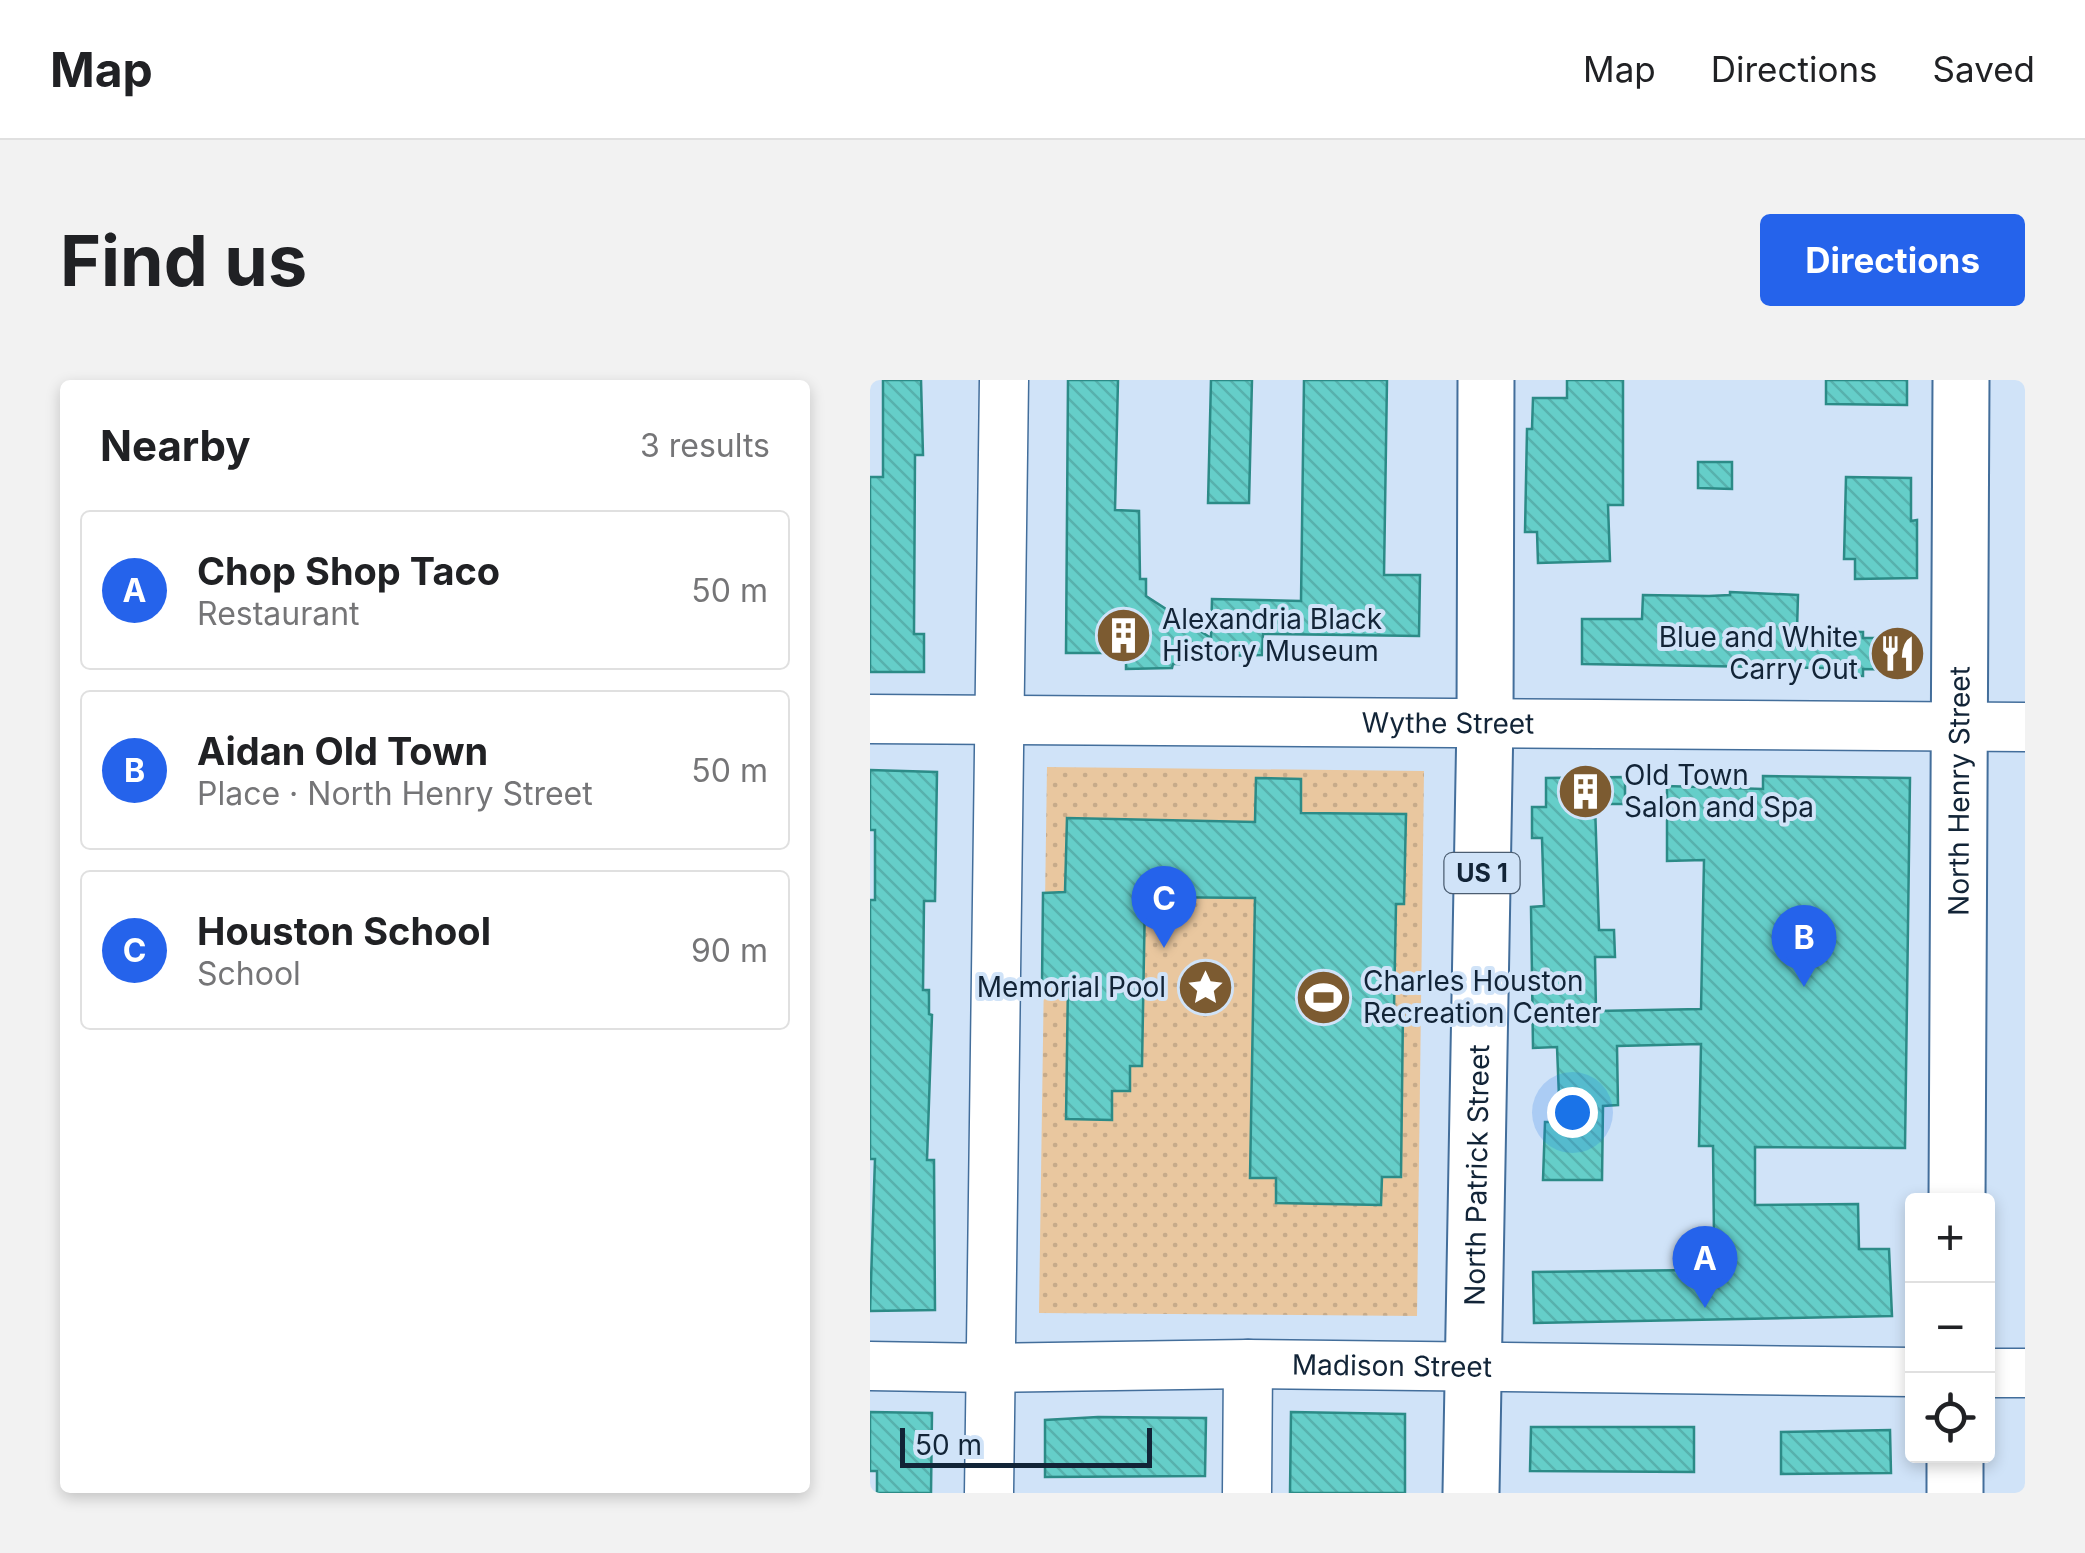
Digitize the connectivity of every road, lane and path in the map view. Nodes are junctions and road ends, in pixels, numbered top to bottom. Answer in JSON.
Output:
{"nodes":[{"id":1,"x":1004,"y":380,"type":"edge"},
{"id":2,"x":1486,"y":380,"type":"edge"},
{"id":3,"x":1962,"y":380,"type":"edge"},
{"id":4,"x":870,"y":719,"type":"edge"},
{"id":5,"x":1002,"y":720,"type":"junction"},
{"id":6,"x":1485,"y":721,"type":"junction"},
{"id":7,"x":1959,"y":726,"type":"junction"},
{"id":8,"x":2025,"y":727,"type":"edge"},
{"id":9,"x":1957,"y":1193,"type":"edge"},
{"id":10,"x":1248,"y":1364,"type":"junction"},
{"id":11,"x":870,"y":1366,"type":"edge"},
{"id":12,"x":1472,"y":1366,"type":"junction"},
{"id":13,"x":990,"y":1368,"type":"junction"},
{"id":14,"x":1905,"y":1372,"type":"edge"},
{"id":15,"x":1995,"y":1373,"type":"edge"},
{"id":16,"x":2025,"y":1373,"type":"edge"},
{"id":17,"x":1955,"y":1463,"type":"edge"},
{"id":18,"x":989,"y":1493,"type":"edge"},
{"id":19,"x":1247,"y":1493,"type":"edge"},
{"id":20,"x":1471,"y":1493,"type":"edge"},
{"id":21,"x":1955,"y":1493,"type":"edge"}],
"edges":[{"from":1,"to":5,"type":"street"},
{"from":2,"to":6,"type":"highway","name":"North Patrick Street","number":"US 1"},
{"from":3,"to":7,"type":"highway","name":"North Henry Street"},
{"from":4,"to":5,"type":"street","name":"Wythe Street"},
{"from":5,"to":6,"type":"street","name":"Wythe Street"},
{"from":5,"to":13,"type":"street"},
{"from":6,"to":7,"type":"street","name":"Wythe Street"},
{"from":6,"to":12,"type":"highway","name":"North Patrick Street","number":"US 1"},
{"from":7,"to":8,"type":"street","name":"Wythe Street"},
{"from":7,"to":9,"type":"highway","name":"North Henry Street"},
{"from":10,"to":12,"type":"street","name":"Madison Street"},
{"from":10,"to":13,"type":"street","name":"Madison Street"},
{"from":10,"to":19,"type":"street"},
{"from":11,"to":13,"type":"street","name":"Madison Street"},
{"from":12,"to":14,"type":"street","name":"Madison Street"},
{"from":12,"to":20,"type":"highway","name":"North Patrick Street","number":"US 1"},
{"from":13,"to":18,"type":"street"},
{"from":15,"to":16,"type":"street"},
{"from":17,"to":21,"type":"highway"}]}
